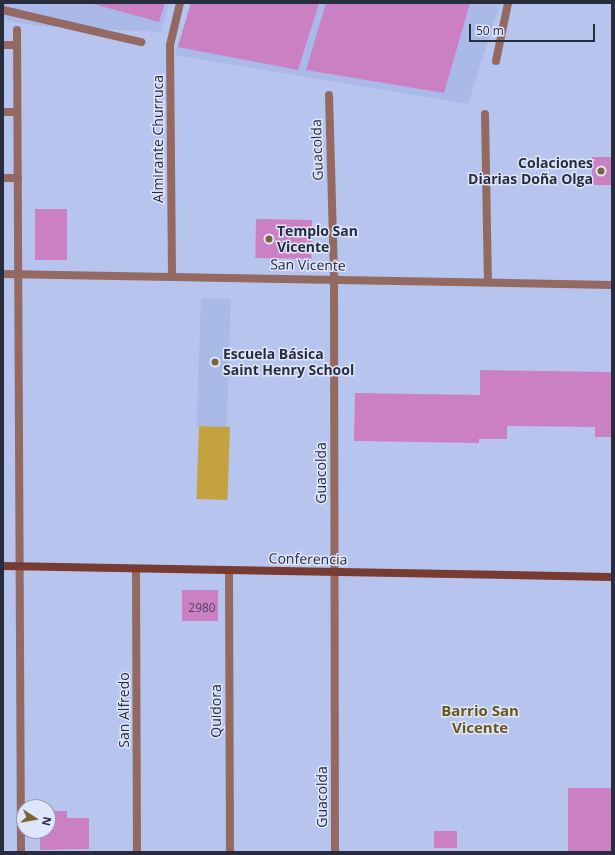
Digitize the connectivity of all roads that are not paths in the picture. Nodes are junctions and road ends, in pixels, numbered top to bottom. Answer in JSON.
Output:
{"nodes":[{"id":1,"x":180,"y":3,"type":"edge"},
{"id":2,"x":508,"y":3,"type":"edge"},
{"id":3,"x":3,"y":10,"type":"edge"},
{"id":4,"x":17,"y":30,"type":"dead end"},
{"id":5,"x":141,"y":42,"type":"dead end"},
{"id":6,"x":3,"y":45,"type":"edge"},
{"id":7,"x":17,"y":45,"type":"junction"},
{"id":8,"x":496,"y":61,"type":"dead end"},
{"id":9,"x":329,"y":95,"type":"dead end"},
{"id":10,"x":3,"y":112,"type":"edge"},
{"id":11,"x":17,"y":112,"type":"junction"},
{"id":12,"x":485,"y":114,"type":"dead end"},
{"id":13,"x":3,"y":178,"type":"edge"},
{"id":14,"x":18,"y":178,"type":"junction"},
{"id":15,"x":3,"y":274,"type":"edge"},
{"id":16,"x":18,"y":274,"type":"junction"},
{"id":17,"x":172,"y":275,"type":"junction"},
{"id":18,"x":334,"y":279,"type":"junction"},
{"id":19,"x":488,"y":282,"type":"junction"},
{"id":20,"x":612,"y":285,"type":"edge"},
{"id":21,"x":3,"y":566,"type":"edge"},
{"id":22,"x":20,"y":566,"type":"junction"},
{"id":23,"x":136,"y":569,"type":"junction"},
{"id":24,"x":229,"y":570,"type":"junction"},
{"id":25,"x":334,"y":572,"type":"junction"},
{"id":26,"x":612,"y":577,"type":"edge"},
{"id":27,"x":22,"y":852,"type":"edge"},
{"id":28,"x":137,"y":852,"type":"edge"},
{"id":29,"x":230,"y":852,"type":"edge"},
{"id":30,"x":335,"y":852,"type":"edge"}],
"edges":[{"from":1,"to":17,"type":"street","name":"Almirante Churruca"},
{"from":2,"to":8,"type":"street"},
{"from":3,"to":5,"type":"street"},
{"from":4,"to":7,"type":"street"},
{"from":6,"to":7,"type":"street"},
{"from":7,"to":11,"type":"street"},
{"from":9,"to":18,"type":"street","name":"Guacolda"},
{"from":10,"to":11,"type":"street"},
{"from":11,"to":14,"type":"street"},
{"from":12,"to":19,"type":"street"},
{"from":13,"to":14,"type":"street"},
{"from":14,"to":16,"type":"street"},
{"from":15,"to":16,"type":"street","name":"San Vicente"},
{"from":16,"to":17,"type":"street","name":"San Vicente"},
{"from":16,"to":22,"type":"street"},
{"from":17,"to":18,"type":"street","name":"San Vicente"},
{"from":18,"to":19,"type":"street","name":"San Vicente"},
{"from":18,"to":25,"type":"street","name":"Guacolda"},
{"from":19,"to":20,"type":"street","name":"San Vicente"},
{"from":21,"to":22,"type":"street","name":"Conferencia"},
{"from":22,"to":23,"type":"street","name":"Conferencia"},
{"from":22,"to":27,"type":"street"},
{"from":23,"to":24,"type":"street","name":"Conferencia"},
{"from":23,"to":28,"type":"street","name":"San Alfredo"},
{"from":24,"to":25,"type":"street","name":"Conferencia"},
{"from":24,"to":29,"type":"street","name":"Quidora"},
{"from":25,"to":26,"type":"street","name":"Conferencia"},
{"from":25,"to":30,"type":"street","name":"Guacolda"}]}
